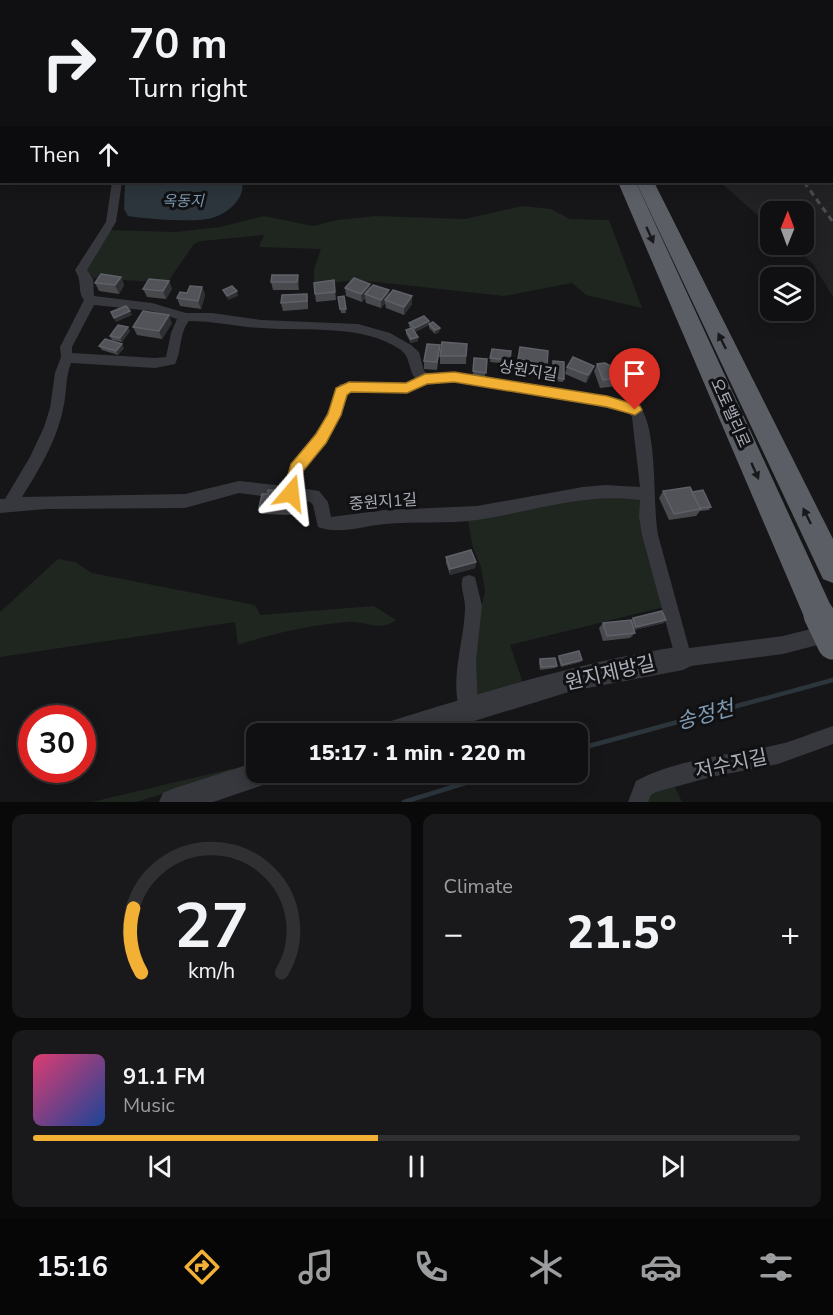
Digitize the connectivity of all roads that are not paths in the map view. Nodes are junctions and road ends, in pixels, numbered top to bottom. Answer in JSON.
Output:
{"nodes":[{"id":1,"x":117,"y":183,"type":"edge"},
{"id":2,"x":627,"y":183,"type":"edge"},
{"id":3,"x":645,"y":183,"type":"edge"},
{"id":4,"x":654,"y":183,"type":"edge"},
{"id":5,"x":676,"y":245,"type":"junction"},
{"id":6,"x":90,"y":300,"type":"junction"},
{"id":7,"x":186,"y":317,"type":"junction"},
{"id":8,"x":68,"y":358,"type":"junction"},
{"id":9,"x":425,"y":379,"type":"junction"},
{"id":10,"x":291,"y":493,"type":"junction"},
{"id":11,"x":646,"y":494,"type":"junction"},
{"id":12,"x":4,"y":506,"type":"edge"},
{"id":13,"x":833,"y":568,"type":"edge"},
{"id":14,"x":469,"y":584,"type":"dead end"},
{"id":15,"x":826,"y":623,"type":"edge"},
{"id":16,"x":833,"y":644,"type":"edge"},
{"id":17,"x":683,"y":658,"type":"junction"},
{"id":18,"x":469,"y":710,"type":"junction"},
{"id":19,"x":427,"y":723,"type":"edge"},
{"id":20,"x":833,"y":735,"type":"edge"},
{"id":21,"x":246,"y":778,"type":"edge"},
{"id":22,"x":172,"y":802,"type":"edge"},
{"id":23,"x":638,"y":802,"type":"edge"}],
"edges":[{"from":1,"to":6,"type":"street"},
{"from":2,"to":15,"type":"highway","name":"오토밸리로","one_way":true},
{"from":3,"to":5,"type":"highway","name":"오토밸리로"},
{"from":4,"to":5,"type":"highway"},
{"from":13,"to":5,"type":"highway","name":"오토밸리로","one_way":true},
{"from":6,"to":7,"type":"street"},
{"from":6,"to":8,"type":"street"},
{"from":7,"to":8,"type":"street"},
{"from":7,"to":9,"type":"street"},
{"from":8,"to":12,"type":"street"},
{"from":9,"to":10,"type":"street","name":"상원지길"},
{"from":9,"to":11,"type":"street","name":"상원지길"},
{"from":10,"to":11,"type":"street","name":"중원지1길"},
{"from":10,"to":12,"type":"street","name":"중원지1길"},
{"from":11,"to":17,"type":"street","name":"상원지길"},
{"from":14,"to":18,"type":"street"},
{"from":15,"to":16,"type":"highway","name":"오토밸리로","bridge":true},
{"from":15,"to":17,"type":"street","name":"원지제방길"},
{"from":17,"to":18,"type":"street","name":"원지제방길"},
{"from":18,"to":19,"type":"street","name":"원지제방길"},
{"from":20,"to":23,"type":"street","name":"저수지길"},
{"from":21,"to":22,"type":"street"}]}
